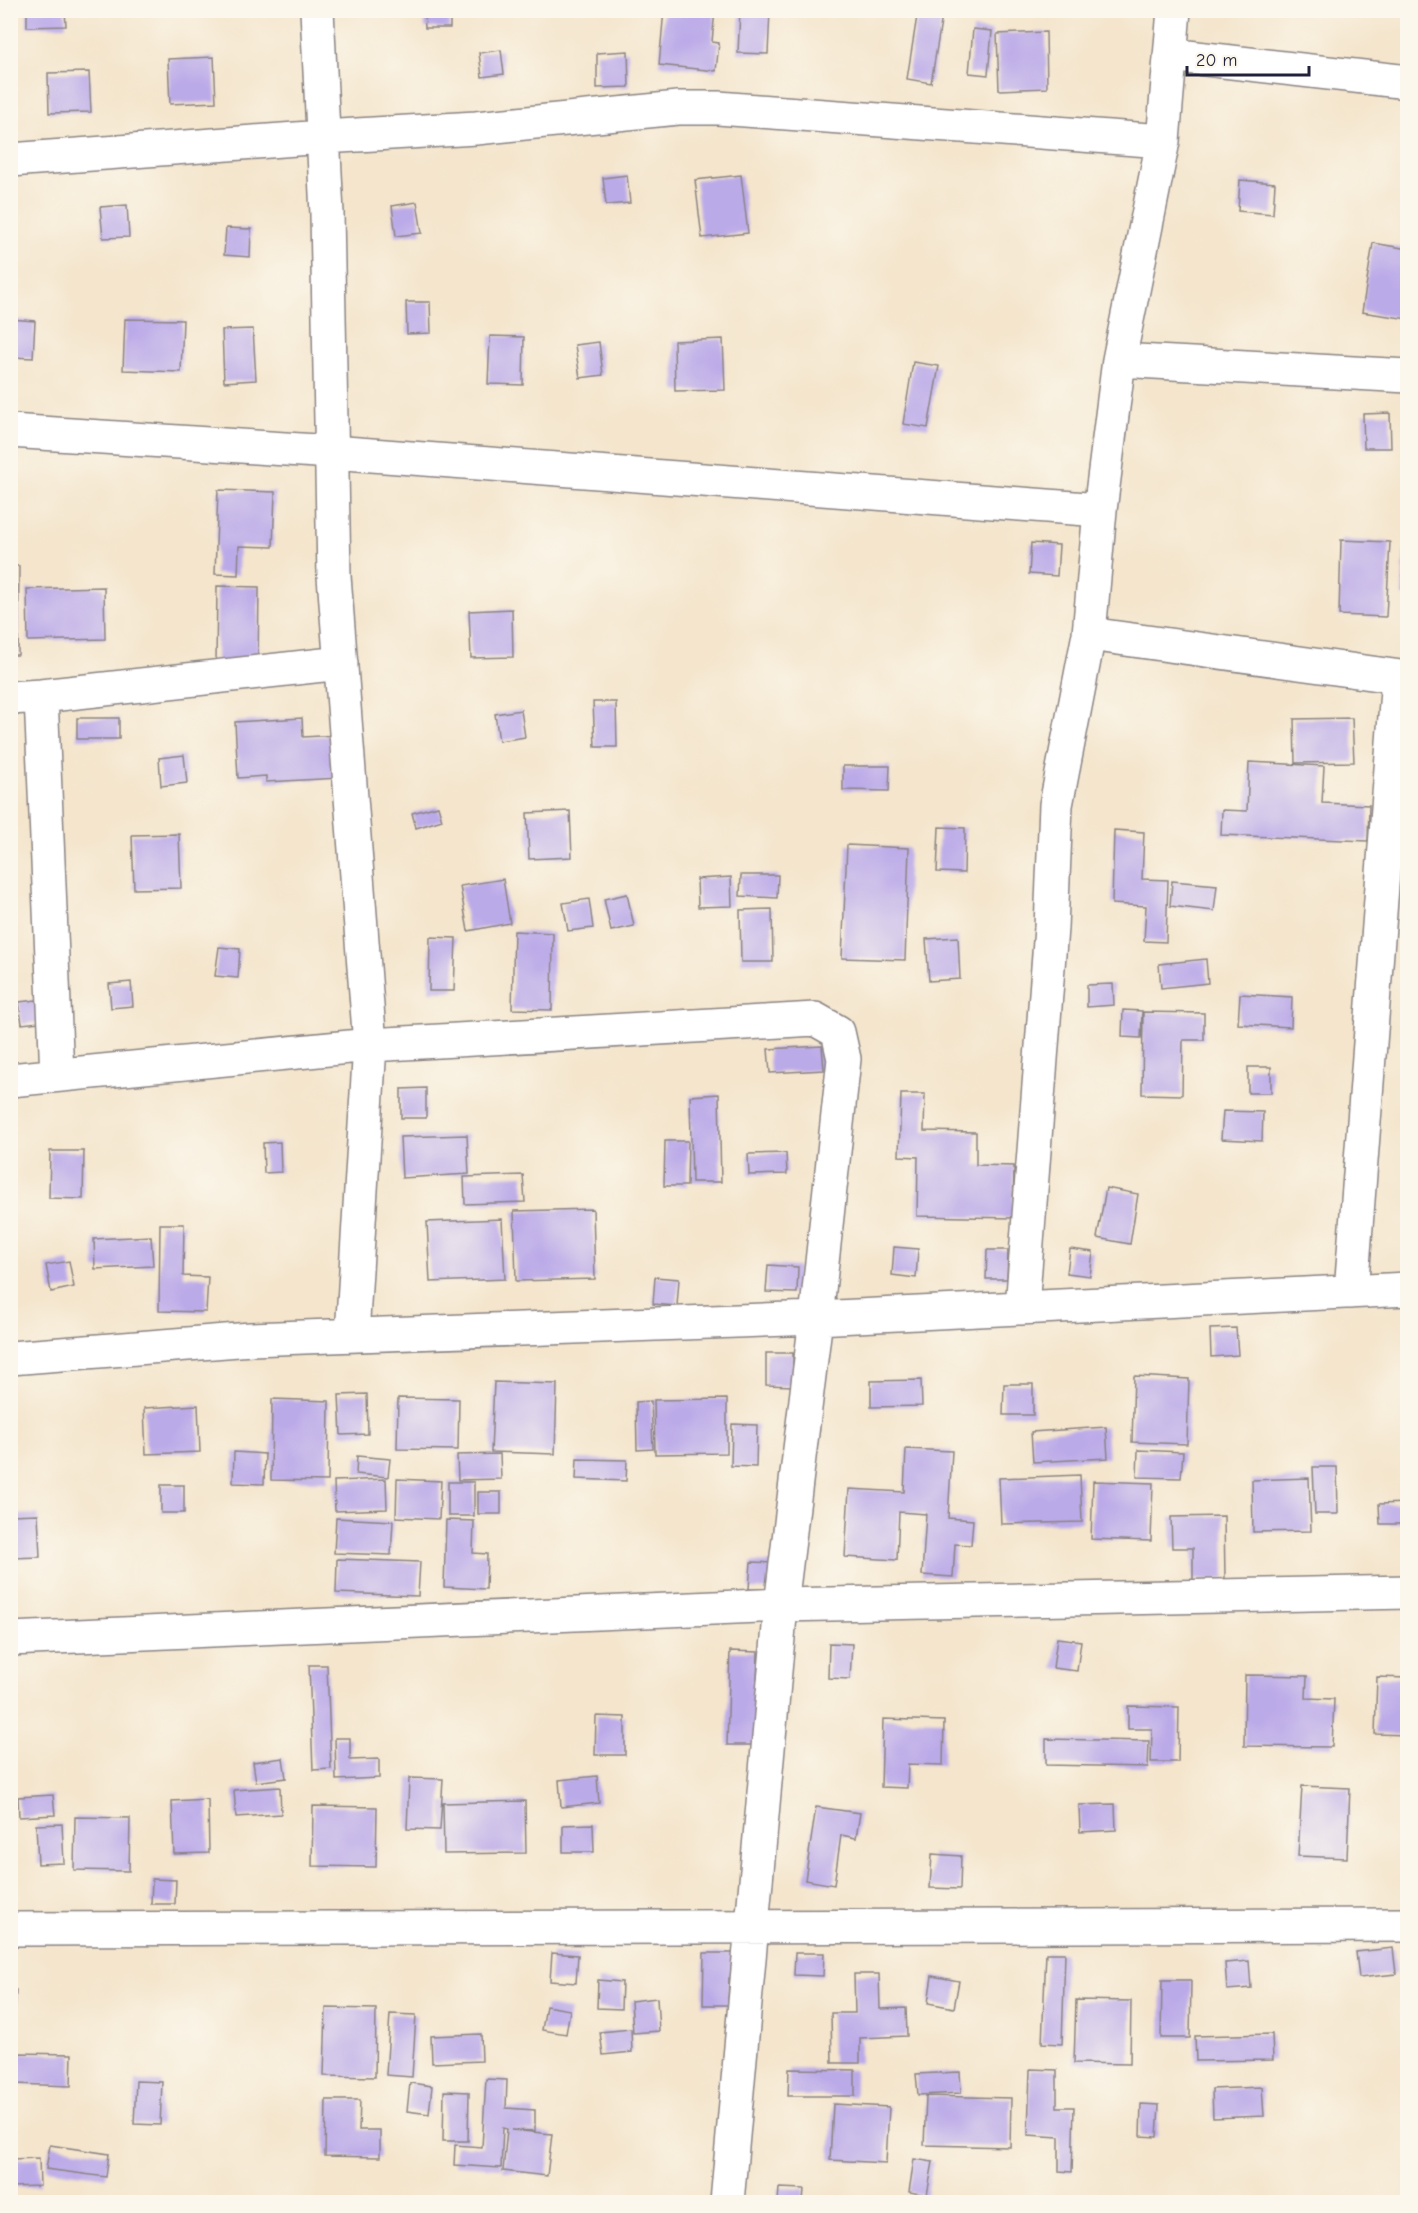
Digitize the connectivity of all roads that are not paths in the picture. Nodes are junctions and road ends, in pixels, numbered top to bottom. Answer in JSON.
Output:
{"nodes":[{"id":1,"x":317,"y":10,"type":"edge"},
{"id":2,"x":1174,"y":10,"type":"edge"},
{"id":3,"x":1170,"y":55,"type":"junction"},
{"id":4,"x":1407,"y":82,"type":"edge"},
{"id":5,"x":323,"y":137,"type":"junction"},
{"id":6,"x":1162,"y":141,"type":"junction"},
{"id":7,"x":10,"y":160,"type":"edge"},
{"id":8,"x":1119,"y":360,"type":"junction"},
{"id":9,"x":1407,"y":376,"type":"edge"},
{"id":10,"x":10,"y":431,"type":"edge"},
{"id":11,"x":332,"y":452,"type":"junction"},
{"id":12,"x":1100,"y":510,"type":"junction"},
{"id":13,"x":1089,"y":634,"type":"junction"},
{"id":14,"x":341,"y":663,"type":"junction"},
{"id":15,"x":1402,"y":677,"type":"edge"},
{"id":16,"x":26,"y":697,"type":"edge"},
{"id":17,"x":370,"y":1045,"type":"junction"},
{"id":18,"x":57,"y":1075,"type":"junction"},
{"id":19,"x":10,"y":1080,"type":"edge"},
{"id":20,"x":1407,"y":1289,"type":"edge"},
{"id":21,"x":1351,"y":1292,"type":"junction"},
{"id":22,"x":1022,"y":1308,"type":"junction"},
{"id":23,"x":816,"y":1318,"type":"junction"},
{"id":24,"x":352,"y":1335,"type":"junction"},
{"id":25,"x":10,"y":1358,"type":"edge"},
{"id":26,"x":1407,"y":1592,"type":"edge"},
{"id":27,"x":781,"y":1605,"type":"junction"},
{"id":28,"x":10,"y":1639,"type":"edge"},
{"id":29,"x":1407,"y":1924,"type":"edge"},
{"id":30,"x":752,"y":1926,"type":"junction"},
{"id":31,"x":10,"y":1929,"type":"edge"},
{"id":32,"x":727,"y":2202,"type":"edge"}],
"edges":[{"from":1,"to":5,"type":"street"},
{"from":2,"to":3,"type":"street"},
{"from":3,"to":4,"type":"street"},
{"from":3,"to":6,"type":"street"},
{"from":5,"to":6,"type":"street"},
{"from":5,"to":7,"type":"street"},
{"from":5,"to":11,"type":"street"},
{"from":6,"to":8,"type":"street"},
{"from":8,"to":9,"type":"street"},
{"from":8,"to":12,"type":"street"},
{"from":10,"to":11,"type":"street"},
{"from":11,"to":12,"type":"street"},
{"from":11,"to":14,"type":"street"},
{"from":12,"to":13,"type":"street"},
{"from":13,"to":15,"type":"street"},
{"from":13,"to":22,"type":"street"},
{"from":14,"to":16,"type":"street"},
{"from":14,"to":17,"type":"street"},
{"from":15,"to":21,"type":"street"},
{"from":16,"to":18,"type":"street"},
{"from":17,"to":18,"type":"street"},
{"from":17,"to":23,"type":"street"},
{"from":17,"to":24,"type":"street"},
{"from":18,"to":19,"type":"street"},
{"from":20,"to":21,"type":"street"},
{"from":21,"to":22,"type":"street"},
{"from":22,"to":23,"type":"street"},
{"from":23,"to":24,"type":"street"},
{"from":23,"to":27,"type":"street"},
{"from":24,"to":25,"type":"street"},
{"from":26,"to":27,"type":"street"},
{"from":27,"to":28,"type":"street"},
{"from":27,"to":30,"type":"street"},
{"from":29,"to":30,"type":"street"},
{"from":30,"to":31,"type":"street"},
{"from":30,"to":32,"type":"street"}]}
